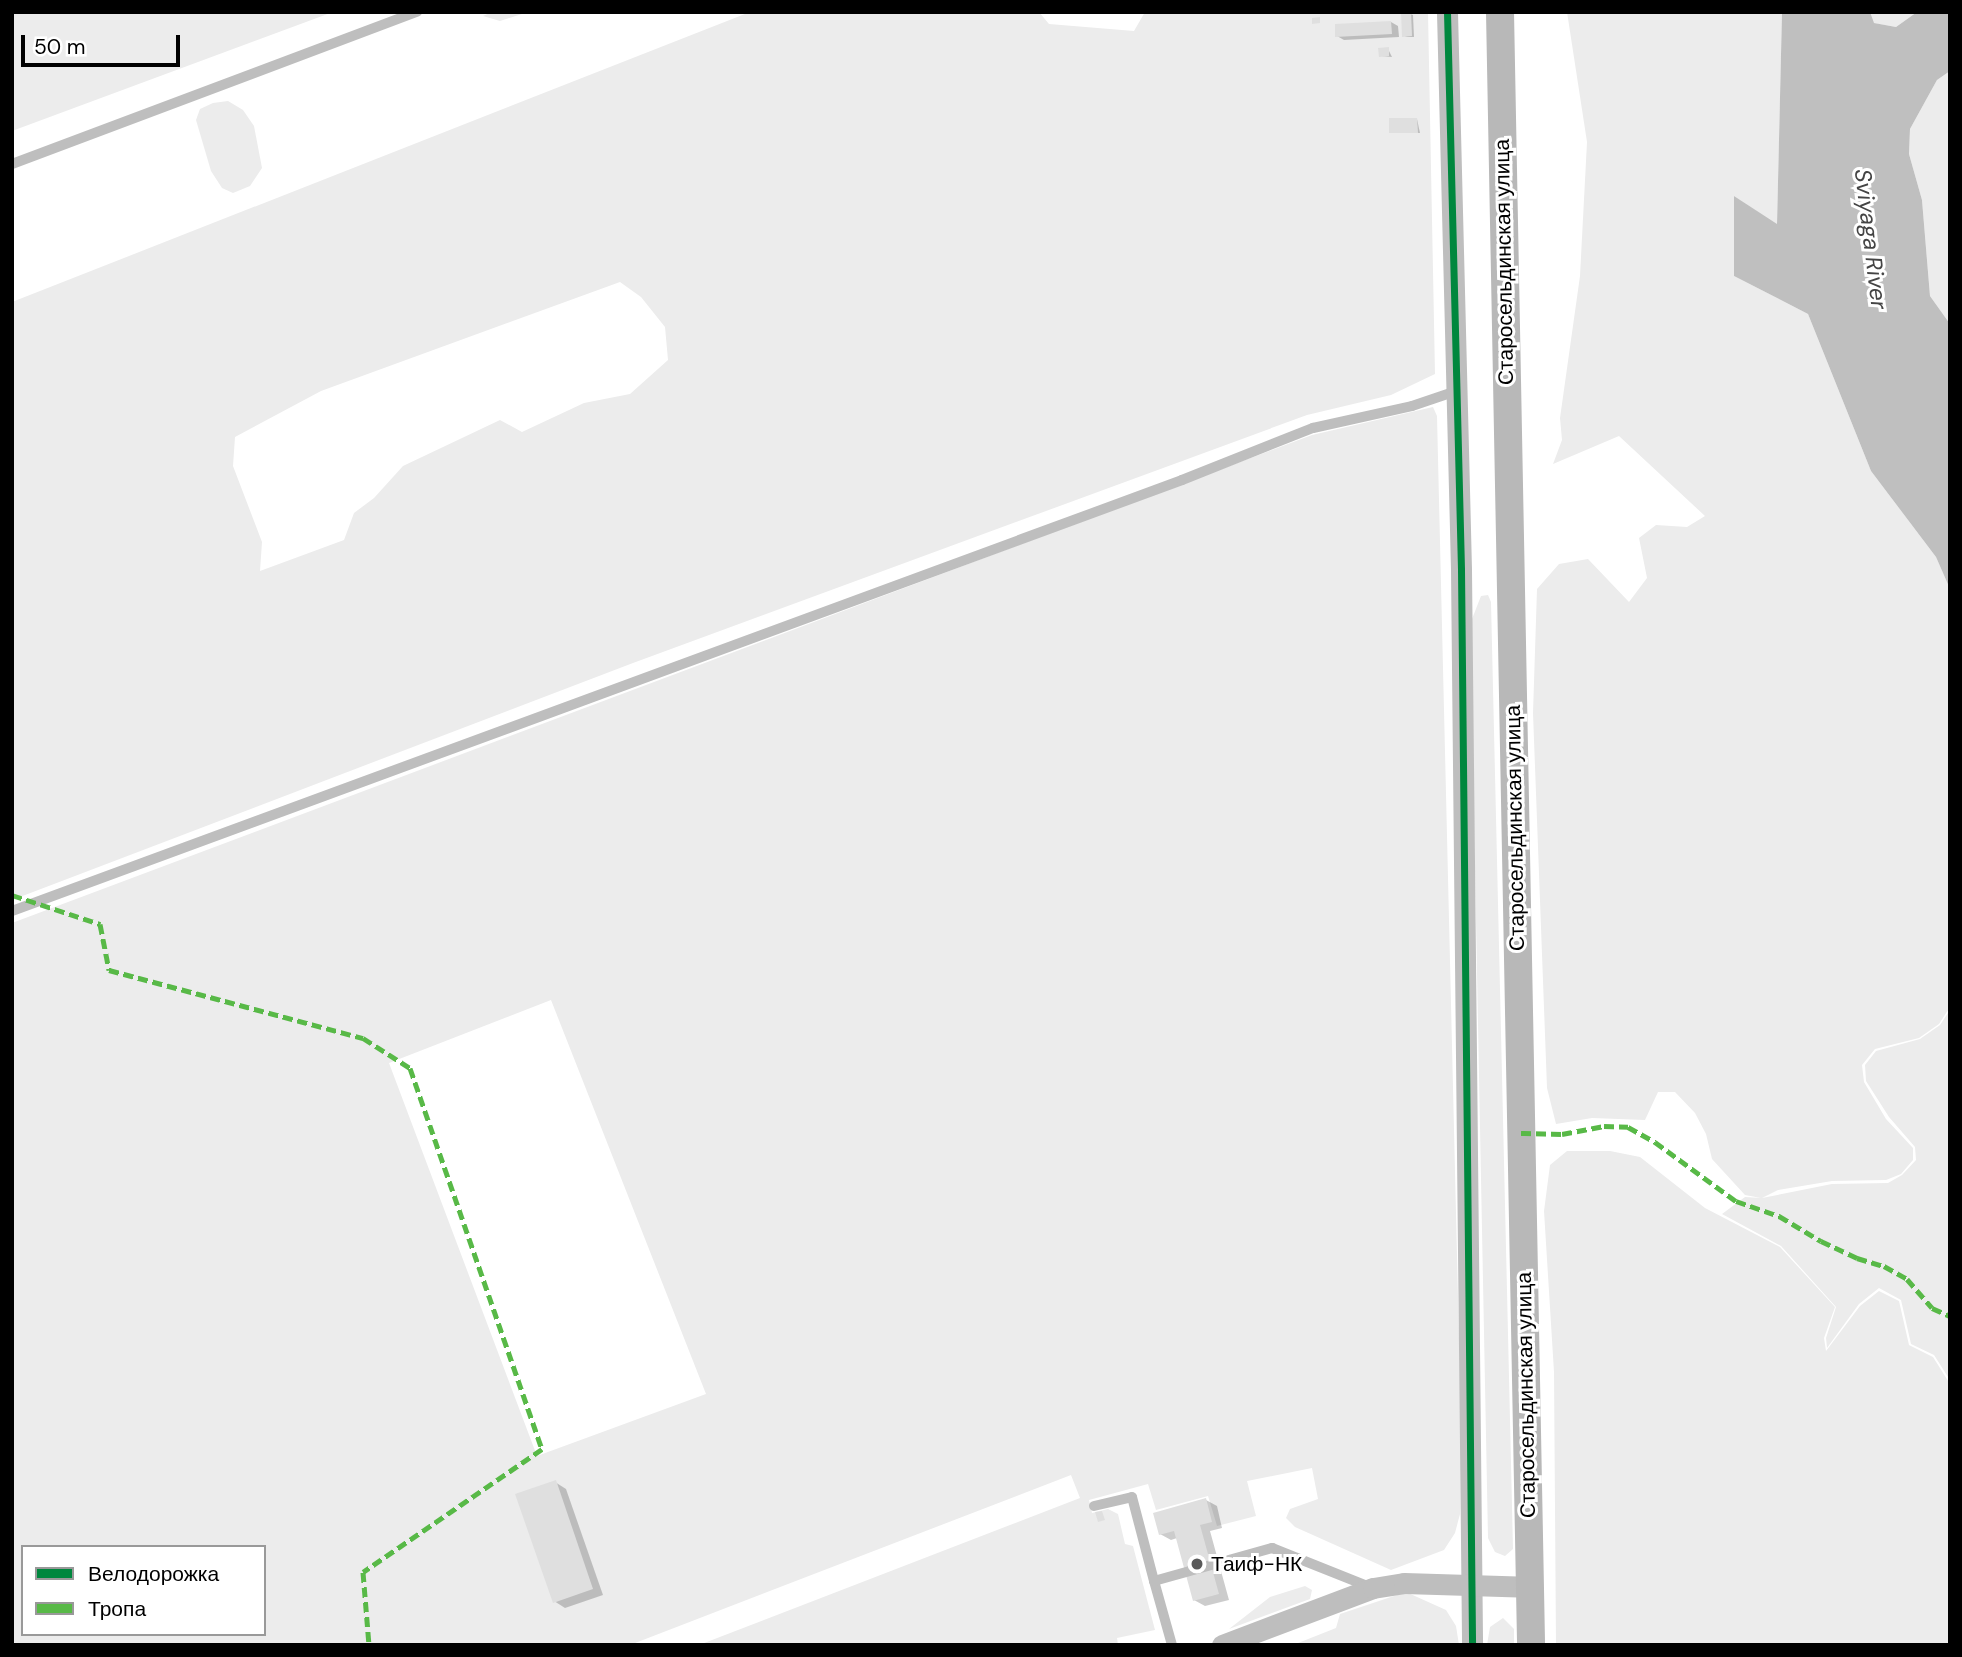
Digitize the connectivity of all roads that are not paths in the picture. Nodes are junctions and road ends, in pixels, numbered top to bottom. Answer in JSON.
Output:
{"nodes":[{"id":1,"x":417,"y":12,"type":"edge"},
{"id":2,"x":1447,"y":12,"type":"edge"},
{"id":3,"x":1500,"y":12,"type":"edge"},
{"id":4,"x":12,"y":164,"type":"edge"},
{"id":5,"x":1456,"y":391,"type":"junction"},
{"id":6,"x":12,"y":911,"type":"edge"},
{"id":7,"x":1094,"y":1506,"type":"dead end"},
{"id":8,"x":1154,"y":1581,"type":"junction"},
{"id":9,"x":1472,"y":1583,"type":"junction"},
{"id":10,"x":1530,"y":1587,"type":"junction"},
{"id":11,"x":1373,"y":1588,"type":"junction"},
{"id":12,"x":1172,"y":1645,"type":"edge"},
{"id":13,"x":1222,"y":1645,"type":"edge"},
{"id":14,"x":1472,"y":1645,"type":"edge"},
{"id":15,"x":1531,"y":1645,"type":"edge"}],
"edges":[{"from":1,"to":4,"type":"lane"},
{"from":2,"to":5,"type":"street"},
{"from":3,"to":10,"type":"main road","name":"Старосельдинская улица"},
{"from":5,"to":6,"type":"lane"},
{"from":5,"to":9,"type":"street"},
{"from":7,"to":8,"type":"lane"},
{"from":8,"to":11,"type":"lane"},
{"from":8,"to":12,"type":"lane"},
{"from":9,"to":10,"type":"street"},
{"from":9,"to":11,"type":"street"},
{"from":9,"to":14,"type":"street"},
{"from":10,"to":15,"type":"main road","name":"Старосельдинская улица"},
{"from":11,"to":13,"type":"street"}]}
